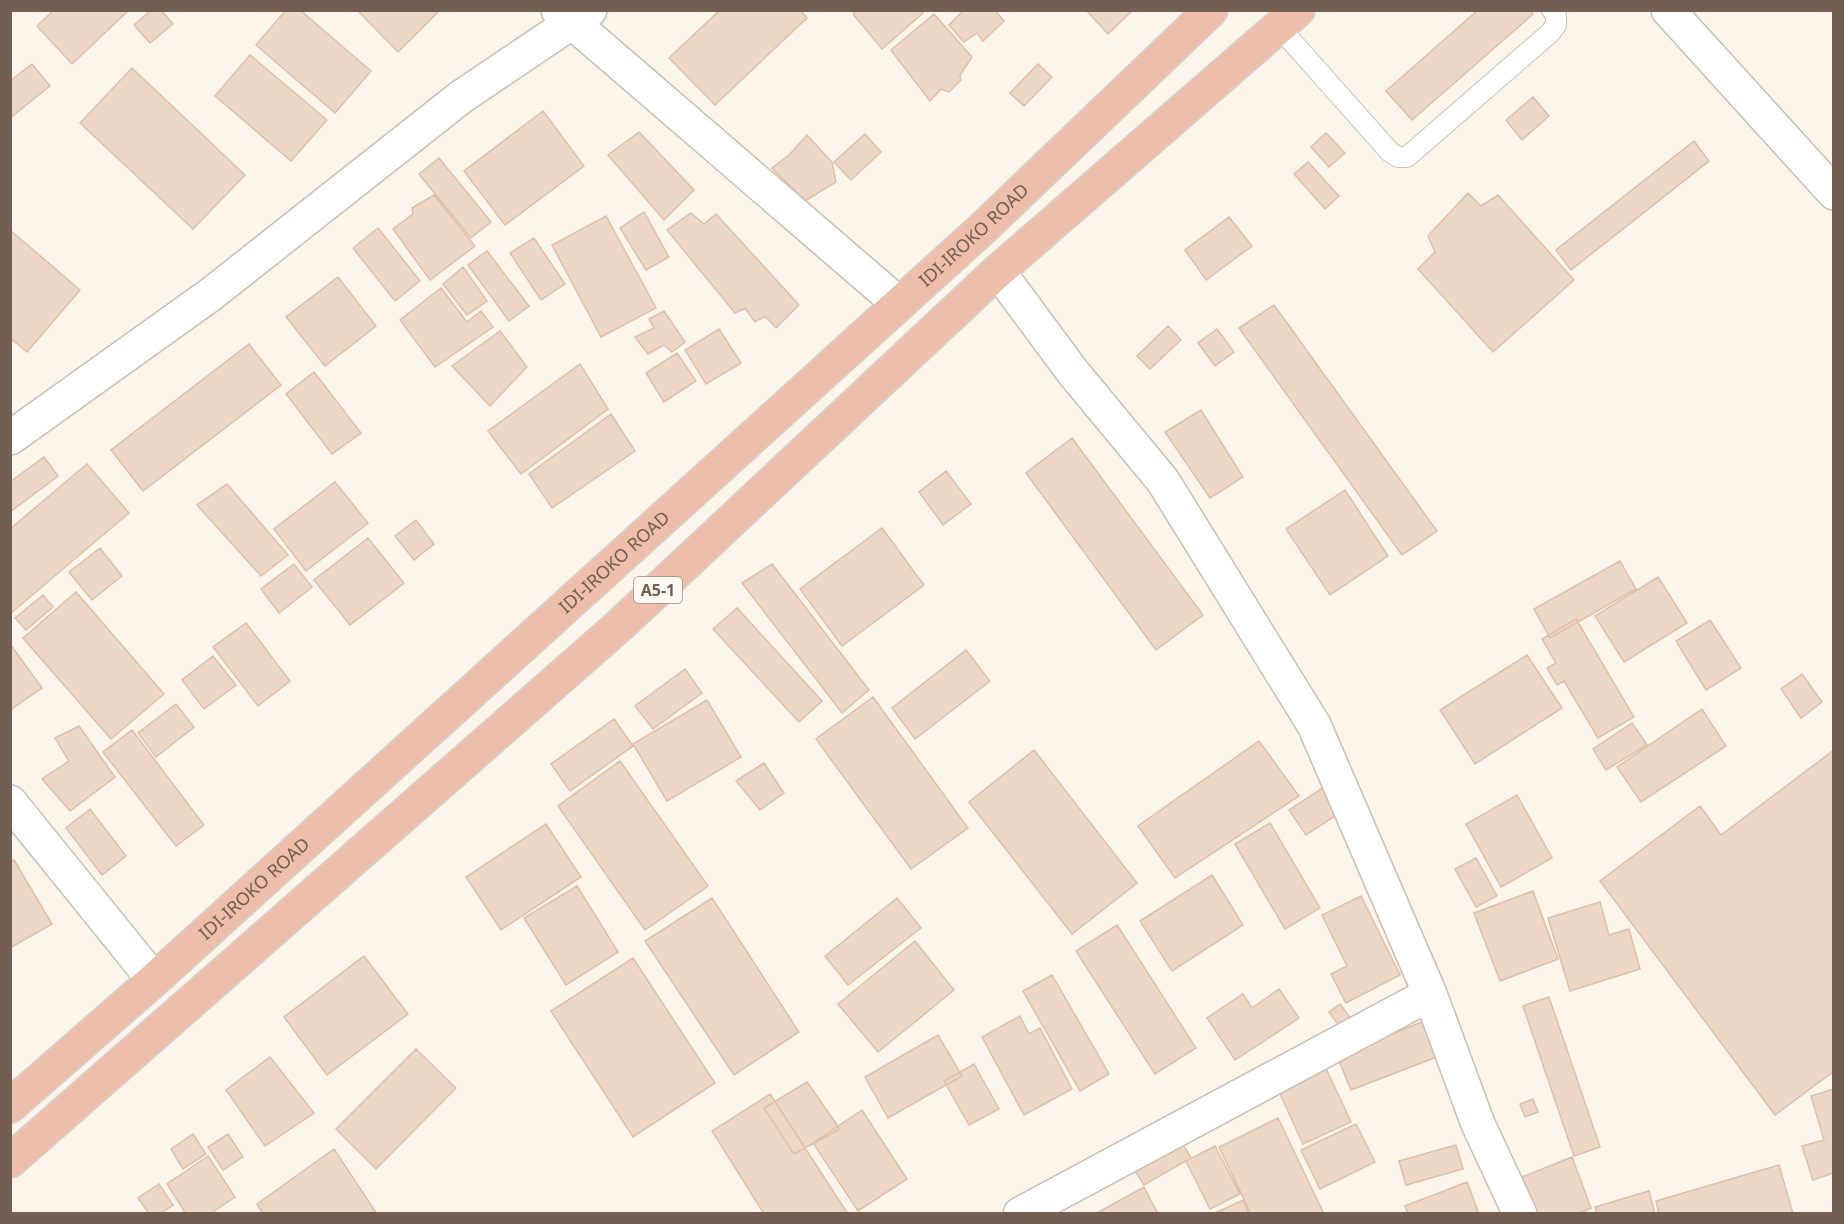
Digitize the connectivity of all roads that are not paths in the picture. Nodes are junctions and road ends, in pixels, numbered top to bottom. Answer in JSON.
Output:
{"nodes":[{"id":1,"x":1211,"y":10,"type":"edge"},
{"id":2,"x":1552,"y":10,"type":"edge"},
{"id":3,"x":1668,"y":10,"type":"edge"},
{"id":4,"x":573,"y":15,"type":"edge"},
{"id":5,"x":1288,"y":19,"type":"edge"},
{"id":6,"x":1833,"y":194,"type":"edge"},
{"id":7,"x":998,"y":271,"type":"junction"},
{"id":8,"x":899,"y":304,"type":"junction"},
{"id":9,"x":10,"y":438,"type":"edge"},
{"id":10,"x":10,"y":802,"type":"edge"},
{"id":11,"x":154,"y":980,"type":"junction"},
{"id":12,"x":1430,"y":994,"type":"junction"},
{"id":13,"x":10,"y":1106,"type":"edge"},
{"id":14,"x":10,"y":1161,"type":"edge"},
{"id":15,"x":1020,"y":1214,"type":"edge"},
{"id":16,"x":1520,"y":1214,"type":"edge"}],
"edges":[{"from":1,"to":8,"type":"highway","name":"IDI-IROKO ROAD","number":"A5-1"},
{"from":2,"to":5,"type":"lane"},
{"from":3,"to":6,"type":"street"},
{"from":4,"to":8,"type":"street"},
{"from":4,"to":9,"type":"street"},
{"from":5,"to":7,"type":"highway","number":"A5-1"},
{"from":7,"to":12,"type":"street"},
{"from":7,"to":14,"type":"highway","number":"A5-1"},
{"from":8,"to":11,"type":"highway","name":"IDI-IROKO ROAD","number":"A5-1"},
{"from":10,"to":11,"type":"street"},
{"from":11,"to":13,"type":"highway","name":"IDI-IROKO ROAD","number":"A5-1"},
{"from":12,"to":15,"type":"street"},
{"from":12,"to":16,"type":"street"}]}
